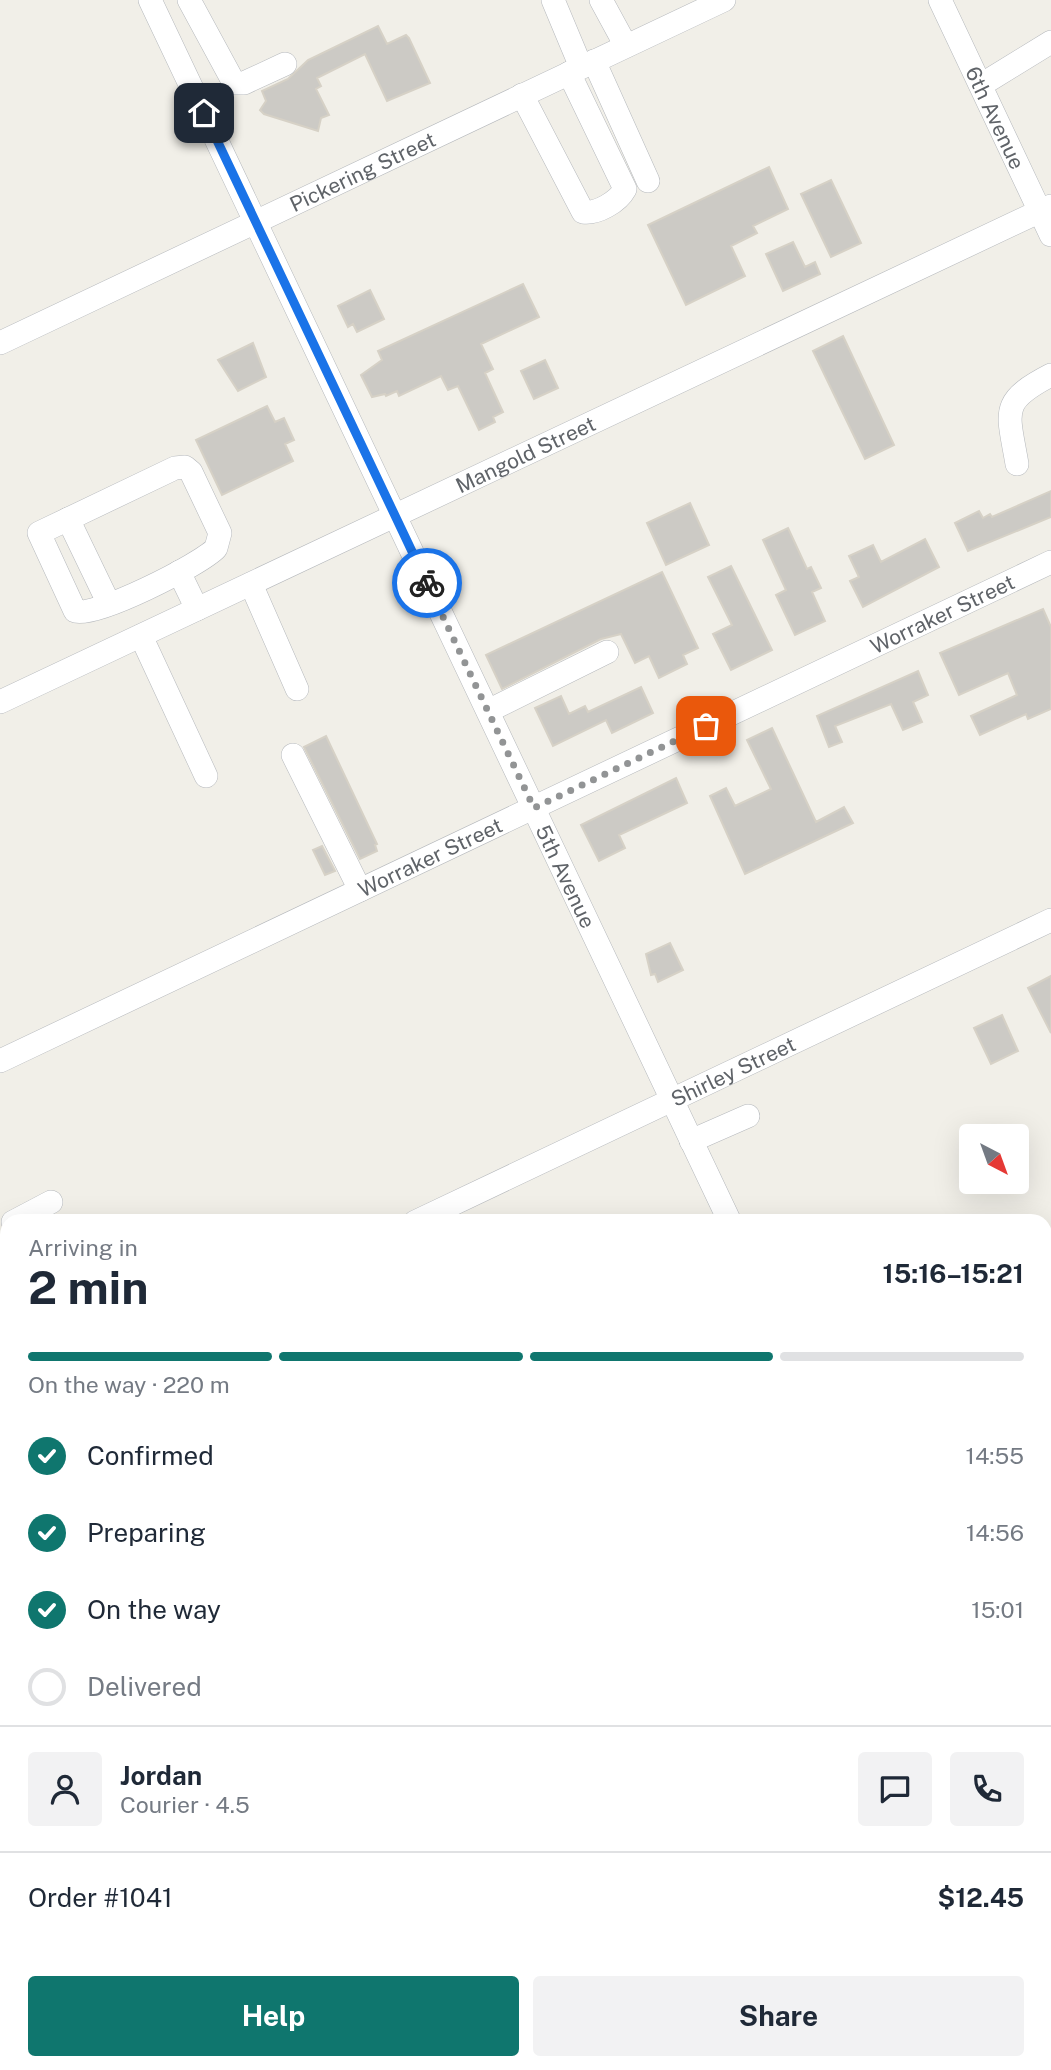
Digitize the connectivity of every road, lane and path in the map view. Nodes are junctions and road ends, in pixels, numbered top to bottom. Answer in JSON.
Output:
{"nodes":[{"id":1,"x":150,"y":0,"type":"edge"},
{"id":2,"x":188,"y":0,"type":"edge"},
{"id":3,"x":553,"y":0,"type":"edge"},
{"id":4,"x":601,"y":0,"type":"edge"},
{"id":5,"x":940,"y":0,"type":"edge"},
{"id":6,"x":709,"y":3,"type":"edge"},
{"id":7,"x":1051,"y":42,"type":"edge"},
{"id":8,"x":626,"y":46,"type":"junction"},
{"id":9,"x":285,"y":64,"type":"dead end"},
{"id":10,"x":582,"y":67,"type":"junction"},
{"id":11,"x":228,"y":75,"type":"junction"},
{"id":12,"x":981,"y":85,"type":"junction"},
{"id":13,"x":193,"y":91,"type":"junction"},
{"id":14,"x":522,"y":95,"type":"junction"},
{"id":15,"x":648,"y":181,"type":"dead end"},
{"id":16,"x":1046,"y":209,"type":"edge"},
{"id":17,"x":255,"y":221,"type":"junction"},
{"id":18,"x":1051,"y":234,"type":"edge"},
{"id":19,"x":0,"y":342,"type":"edge"},
{"id":20,"x":1051,"y":375,"type":"edge"},
{"id":21,"x":1017,"y":464,"type":"dead end"},
{"id":22,"x":395,"y":516,"type":"junction"},
{"id":23,"x":68,"y":519,"type":"junction"},
{"id":24,"x":1051,"y":562,"type":"edge"},
{"id":25,"x":179,"y":572,"type":"junction"},
{"id":26,"x":251,"y":584,"type":"junction"},
{"id":27,"x":118,"y":600,"type":"junction"},
{"id":28,"x":197,"y":609,"type":"junction"},
{"id":29,"x":141,"y":636,"type":"junction"},
{"id":30,"x":607,"y":652,"type":"dead end"},
{"id":31,"x":297,"y":689,"type":"dead end"},
{"id":32,"x":0,"y":702,"type":"edge"},
{"id":33,"x":488,"y":711,"type":"junction"},
{"id":34,"x":293,"y":755,"type":"dead end"},
{"id":35,"x":206,"y":776,"type":"dead end"},
{"id":36,"x":534,"y":808,"type":"junction"},
{"id":37,"x":360,"y":890,"type":"junction"},
{"id":38,"x":1051,"y":920,"type":"edge"},
{"id":39,"x":0,"y":1061,"type":"edge"},
{"id":40,"x":671,"y":1099,"type":"junction"},
{"id":41,"x":748,"y":1116,"type":"dead end"},
{"id":42,"x":691,"y":1141,"type":"junction"},
{"id":43,"x":51,"y":1202,"type":"dead end"},
{"id":44,"x":28,"y":1214,"type":"edge"},
{"id":45,"x":432,"y":1214,"type":"edge"},
{"id":46,"x":726,"y":1214,"type":"edge"}],
"edges":[{"from":1,"to":13,"type":"street","name":"5th Avenue"},
{"from":2,"to":11,"type":"street"},
{"from":3,"to":10,"type":"street"},
{"from":4,"to":8,"type":"street"},
{"from":5,"to":12,"type":"street","name":"6th Avenue"},
{"from":6,"to":8,"type":"street","name":"Pickering Street"},
{"from":7,"to":12,"type":"street"},
{"from":8,"to":10,"type":"street","name":"Pickering Street"},
{"from":9,"to":11,"type":"street"},
{"from":10,"to":14,"type":"street","name":"Pickering Street"},
{"from":10,"to":14,"type":"street"},
{"from":10,"to":15,"type":"street"},
{"from":11,"to":13,"type":"street"},
{"from":12,"to":16,"type":"street","name":"6th Avenue"},
{"from":13,"to":17,"type":"street","name":"5th Avenue"},
{"from":14,"to":17,"type":"street","name":"Pickering Street"},
{"from":16,"to":18,"type":"street","name":"6th Avenue"},
{"from":16,"to":22,"type":"street","name":"Mangold Street"},
{"from":17,"to":19,"type":"street","name":"Pickering Street"},
{"from":17,"to":22,"type":"street","name":"5th Avenue"},
{"from":20,"to":21,"type":"street"},
{"from":22,"to":26,"type":"street","name":"Mangold Street"},
{"from":22,"to":33,"type":"street","name":"5th Avenue"},
{"from":23,"to":25,"type":"street"},
{"from":23,"to":27,"type":"street"},
{"from":23,"to":27,"type":"street"},
{"from":24,"to":36,"type":"street","name":"Worraker Street"},
{"from":25,"to":27,"type":"street"},
{"from":25,"to":28,"type":"street"},
{"from":26,"to":28,"type":"street","name":"Mangold Street"},
{"from":26,"to":31,"type":"street"},
{"from":28,"to":29,"type":"street","name":"Mangold Street"},
{"from":29,"to":32,"type":"street","name":"Mangold Street"},
{"from":29,"to":35,"type":"street"},
{"from":30,"to":33,"type":"street"},
{"from":33,"to":36,"type":"street","name":"5th Avenue"},
{"from":34,"to":37,"type":"street"},
{"from":36,"to":37,"type":"street","name":"Worraker Street"},
{"from":36,"to":40,"type":"street","name":"5th Avenue"},
{"from":37,"to":39,"type":"street","name":"Worraker Street"},
{"from":38,"to":40,"type":"street","name":"Shirley Street"},
{"from":40,"to":42,"type":"street","name":"5th Avenue"},
{"from":40,"to":45,"type":"street","name":"Shirley Street"},
{"from":41,"to":42,"type":"street"},
{"from":42,"to":46,"type":"street","name":"5th Avenue"},
{"from":43,"to":44,"type":"street"}]}
